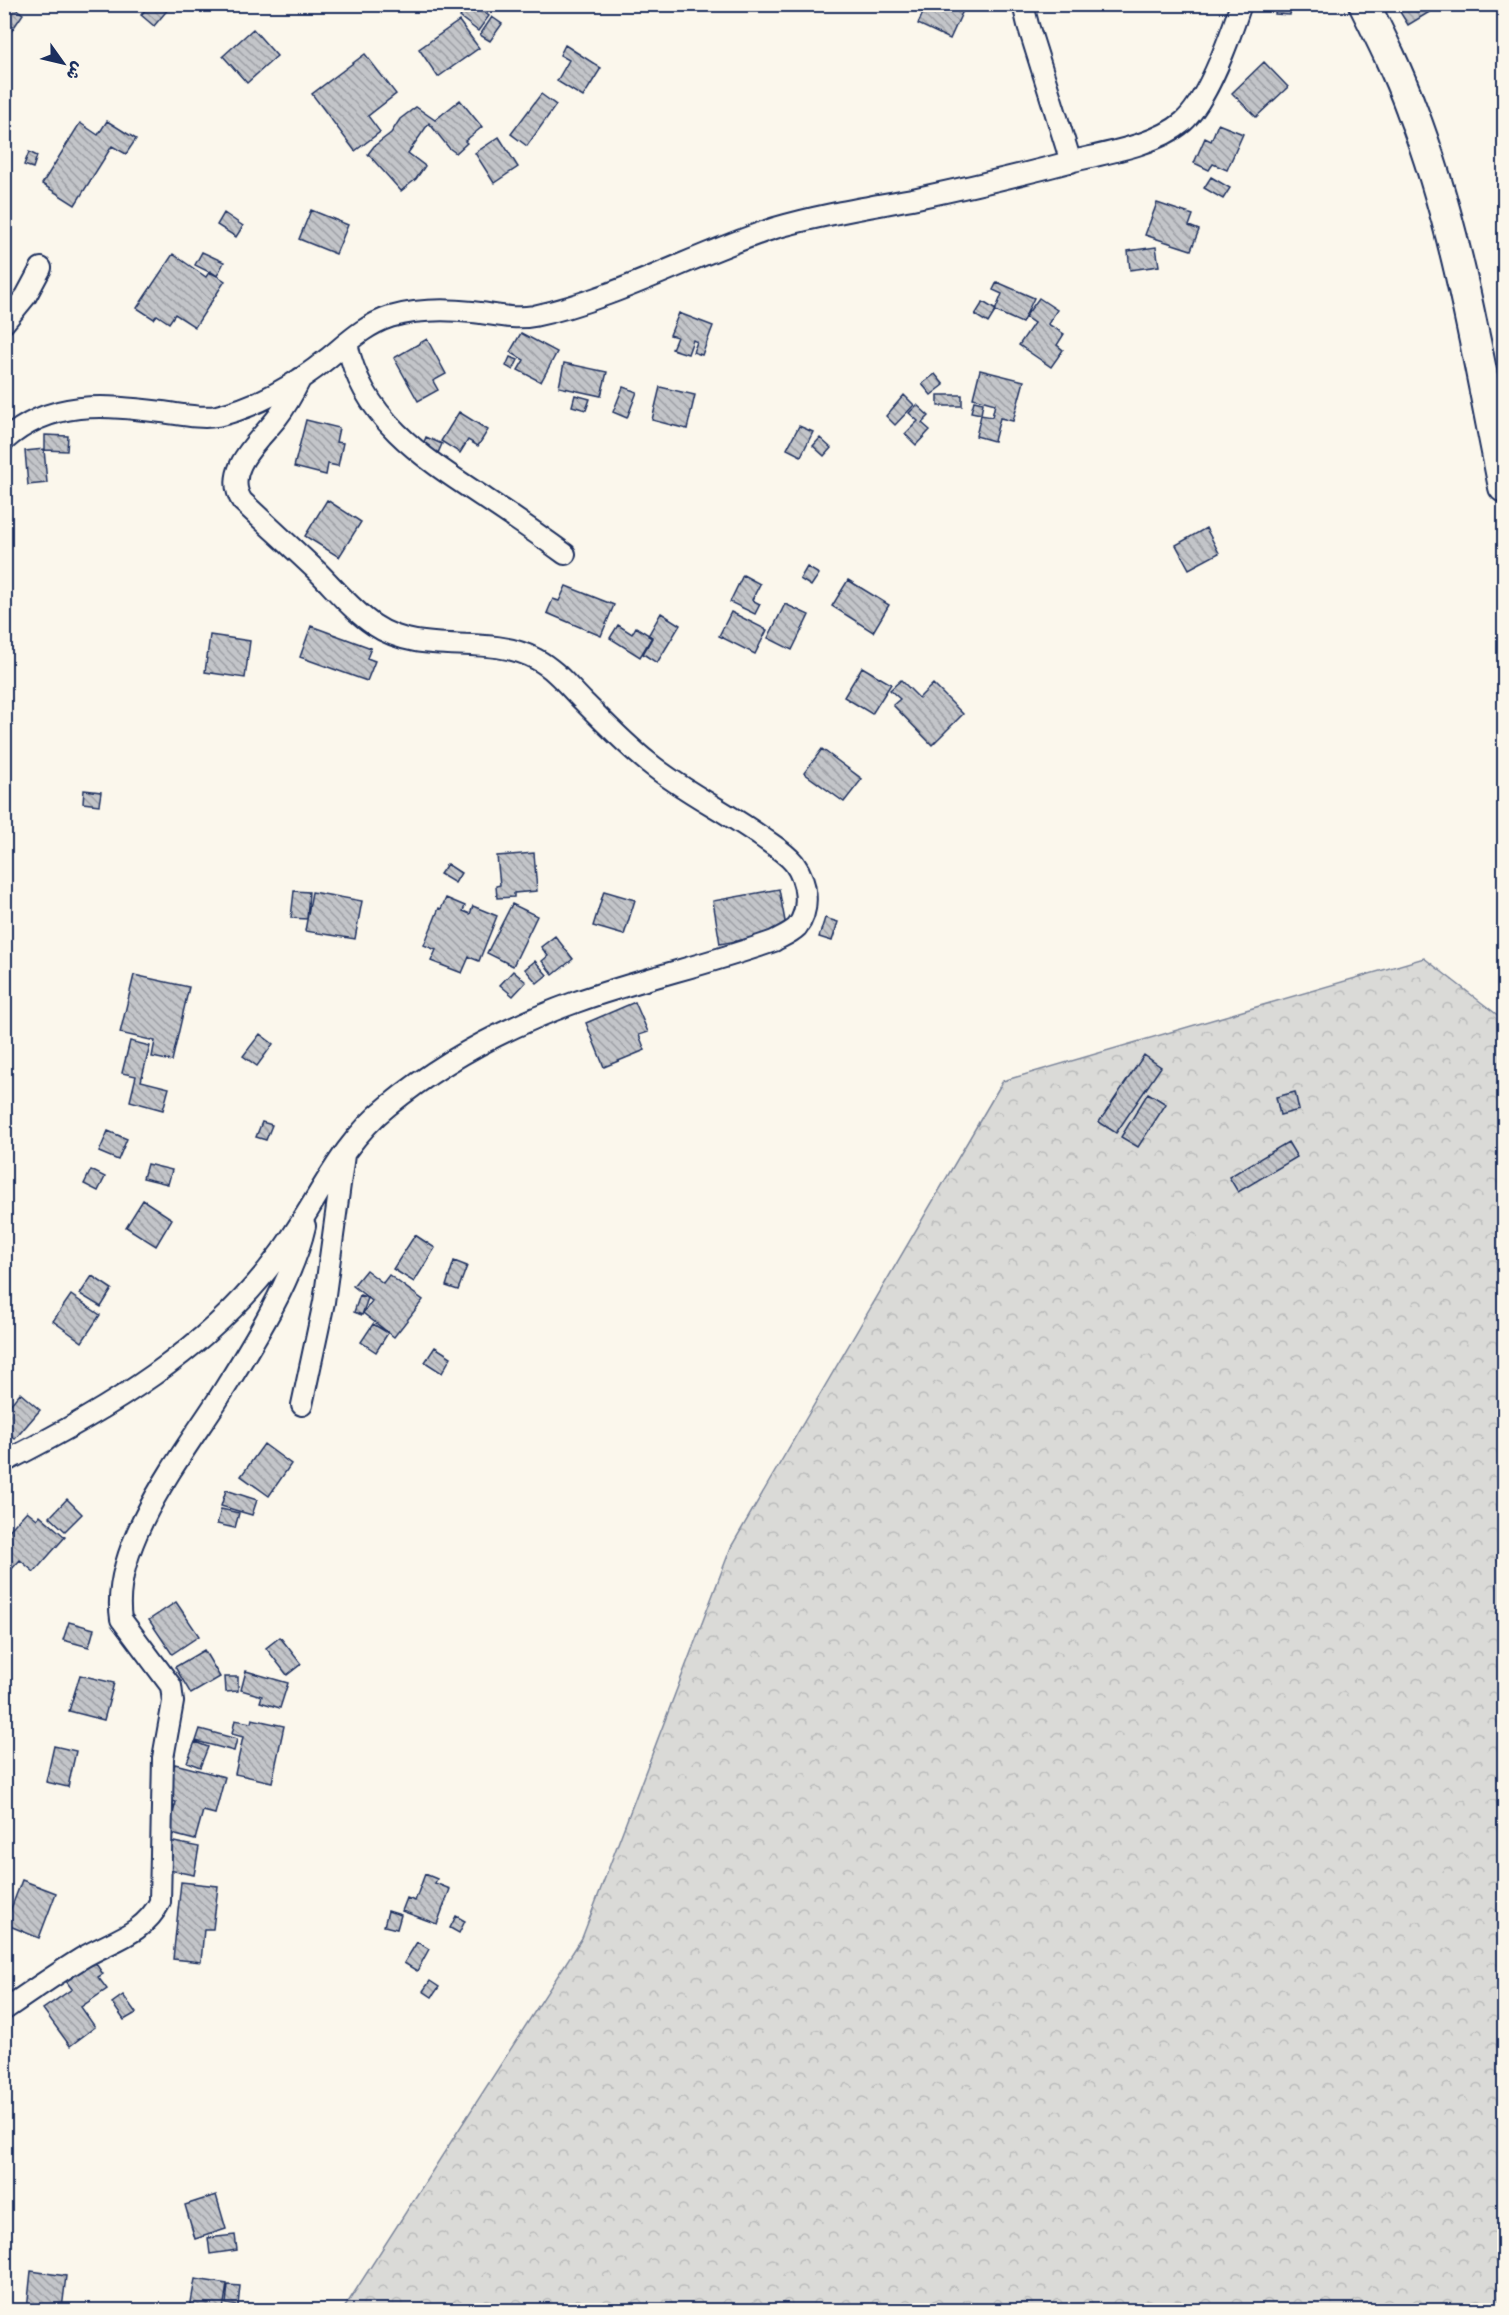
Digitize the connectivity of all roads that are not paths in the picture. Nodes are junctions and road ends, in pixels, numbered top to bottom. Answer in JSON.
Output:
{"nodes":[{"id":1,"x":1023,"y":4,"type":"edge"},
{"id":2,"x":1241,"y":4,"type":"edge"},
{"id":3,"x":1364,"y":4,"type":"edge"},
{"id":4,"x":1071,"y":162,"type":"junction"},
{"id":5,"x":41,"y":268,"type":"dead end"},
{"id":6,"x":4,"y":323,"type":"edge"},
{"id":7,"x":346,"y":343,"type":"junction"},
{"id":8,"x":301,"y":378,"type":"junction"},
{"id":9,"x":9,"y":430,"type":"edge"},
{"id":10,"x":1504,"y":488,"type":"edge"},
{"id":11,"x":566,"y":554,"type":"dead end"},
{"id":12,"x":345,"y":1150,"type":"junction"},
{"id":13,"x":308,"y":1209,"type":"junction"},
{"id":14,"x":302,"y":1405,"type":"dead end"},
{"id":15,"x":4,"y":1462,"type":"edge"},
{"id":16,"x":4,"y":2010,"type":"edge"}],
"edges":[{"from":1,"to":4,"type":"street"},
{"from":2,"to":4,"type":"street"},
{"from":3,"to":10,"type":"main road"},
{"from":4,"to":7,"type":"street"},
{"from":5,"to":6,"type":"street"},
{"from":7,"to":8,"type":"street"},
{"from":7,"to":11,"type":"street"},
{"from":8,"to":9,"type":"street"},
{"from":8,"to":12,"type":"street"},
{"from":12,"to":13,"type":"street"},
{"from":12,"to":14,"type":"street"},
{"from":13,"to":15,"type":"street"},
{"from":13,"to":16,"type":"street"}]}
